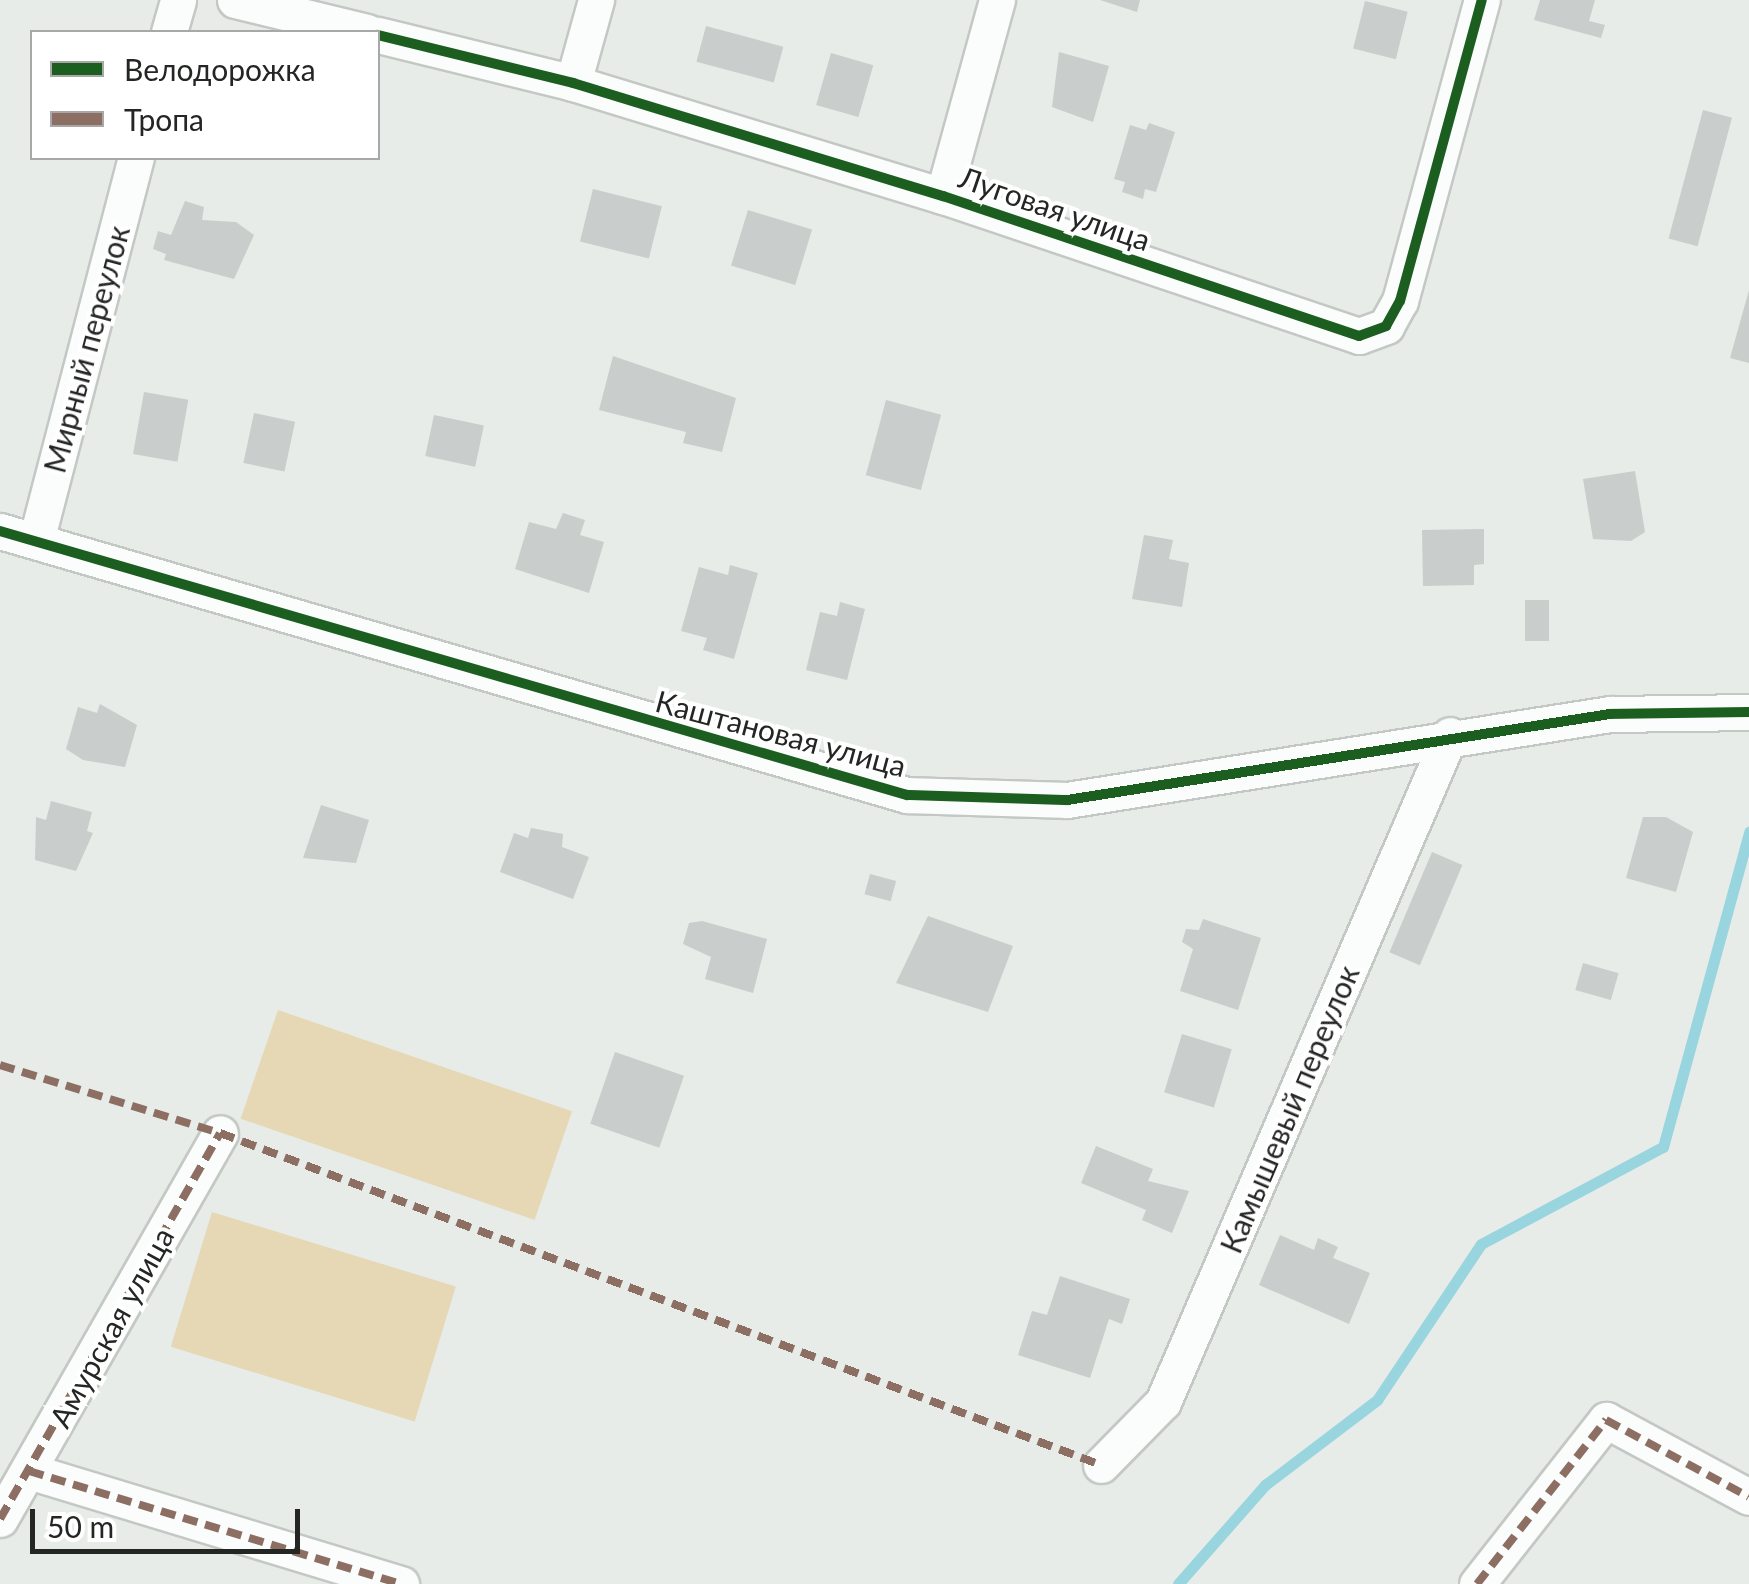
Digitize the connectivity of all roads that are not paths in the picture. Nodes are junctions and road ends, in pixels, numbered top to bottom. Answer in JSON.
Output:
{"nodes":[{"id":1,"x":178,"y":0,"type":"edge"},
{"id":2,"x":235,"y":0,"type":"edge"},
{"id":3,"x":596,"y":0,"type":"edge"},
{"id":4,"x":997,"y":0,"type":"edge"},
{"id":5,"x":1482,"y":0,"type":"edge"},
{"id":6,"x":170,"y":30,"type":"edge"},
{"id":7,"x":359,"y":30,"type":"edge"},
{"id":8,"x":380,"y":35,"type":"edge"},
{"id":9,"x":573,"y":83,"type":"junction"},
{"id":10,"x":135,"y":160,"type":"edge"},
{"id":11,"x":943,"y":196,"type":"junction"},
{"id":12,"x":0,"y":530,"type":"edge"},
{"id":13,"x":36,"y":541,"type":"junction"},
{"id":14,"x":1749,"y":712,"type":"edge"},
{"id":15,"x":1450,"y":735,"type":"junction"},
{"id":16,"x":220,"y":1133,"type":"dead end"},
{"id":17,"x":1101,"y":1465,"type":"dead end"},
{"id":18,"x":29,"y":1472,"type":"junction"},
{"id":19,"x":1749,"y":1497,"type":"edge"},
{"id":20,"x":0,"y":1519,"type":"edge"},
{"id":21,"x":401,"y":1584,"type":"edge"},
{"id":22,"x":1478,"y":1584,"type":"edge"}],
"edges":[{"from":1,"to":6,"type":"street"},
{"from":2,"to":7,"type":"street"},
{"from":3,"to":9,"type":"street"},
{"from":4,"to":11,"type":"street"},
{"from":5,"to":11,"type":"street","name":"Луговая улица"},
{"from":8,"to":9,"type":"street","name":"Луговая улица"},
{"from":9,"to":11,"type":"street","name":"Луговая улица"},
{"from":10,"to":13,"type":"street","name":"Мирный переулок"},
{"from":12,"to":13,"type":"street","name":"Каштановая улица"},
{"from":13,"to":15,"type":"street","name":"Каштановая улица"},
{"from":14,"to":15,"type":"street","name":"Каштановая улица"},
{"from":15,"to":17,"type":"street","name":"Камышевый переулок"},
{"from":16,"to":18,"type":"street","name":"Амурская улица"},
{"from":18,"to":20,"type":"street","name":"Амурская улица"},
{"from":18,"to":21,"type":"street"},
{"from":19,"to":22,"type":"street"}]}
